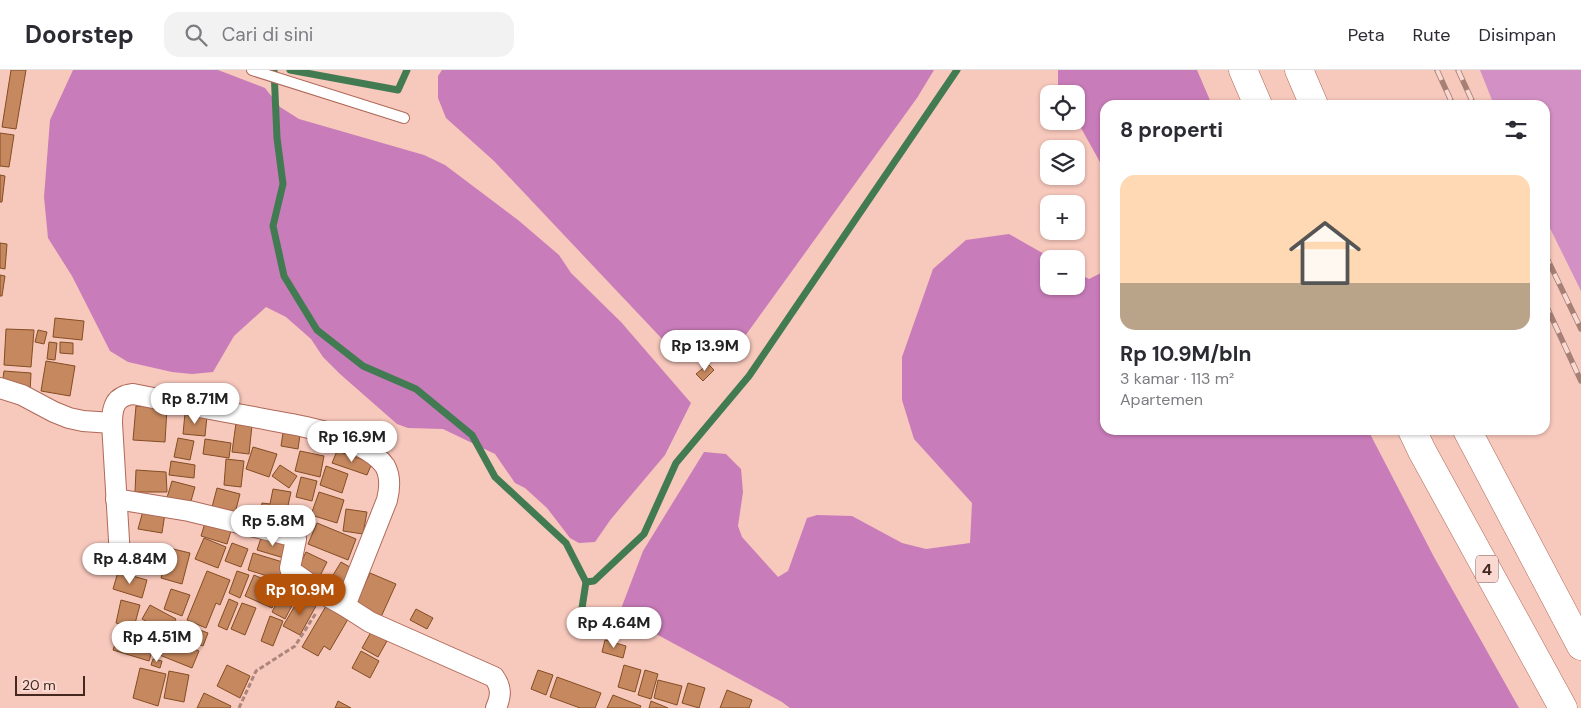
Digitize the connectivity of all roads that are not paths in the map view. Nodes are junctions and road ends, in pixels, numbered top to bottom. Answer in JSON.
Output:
{"nodes":[{"id":1,"x":252,"y":70,"type":"edge"},
{"id":2,"x":1244,"y":70,"type":"edge"},
{"id":3,"x":1299,"y":70,"type":"edge"},
{"id":4,"x":1256,"y":100,"type":"edge"},
{"id":5,"x":1312,"y":100,"type":"edge"},
{"id":6,"x":404,"y":118,"type":"dead end"},
{"id":7,"x":0,"y":388,"type":"edge"},
{"id":8,"x":112,"y":423,"type":"junction"},
{"id":9,"x":1414,"y":435,"type":"edge"},
{"id":10,"x":1470,"y":435,"type":"edge"},
{"id":11,"x":116,"y":500,"type":"junction"},
{"id":12,"x":120,"y":557,"type":"dead end"},
{"id":13,"x":345,"y":606,"type":"junction"},
{"id":14,"x":1581,"y":646,"type":"edge"},
{"id":15,"x":496,"y":708,"type":"edge"},
{"id":16,"x":1563,"y":708,"type":"edge"}],
"edges":[{"from":1,"to":6,"type":"lane"},
{"from":2,"to":4,"type":"highway"},
{"from":3,"to":5,"type":"highway"},
{"from":7,"to":8,"type":"street"},
{"from":8,"to":11,"type":"street"},
{"from":8,"to":13,"type":"street"},
{"from":9,"to":16,"type":"highway","number":"4"},
{"from":10,"to":14,"type":"highway"},
{"from":11,"to":12,"type":"street"},
{"from":11,"to":13,"type":"street"},
{"from":13,"to":15,"type":"street"}]}
